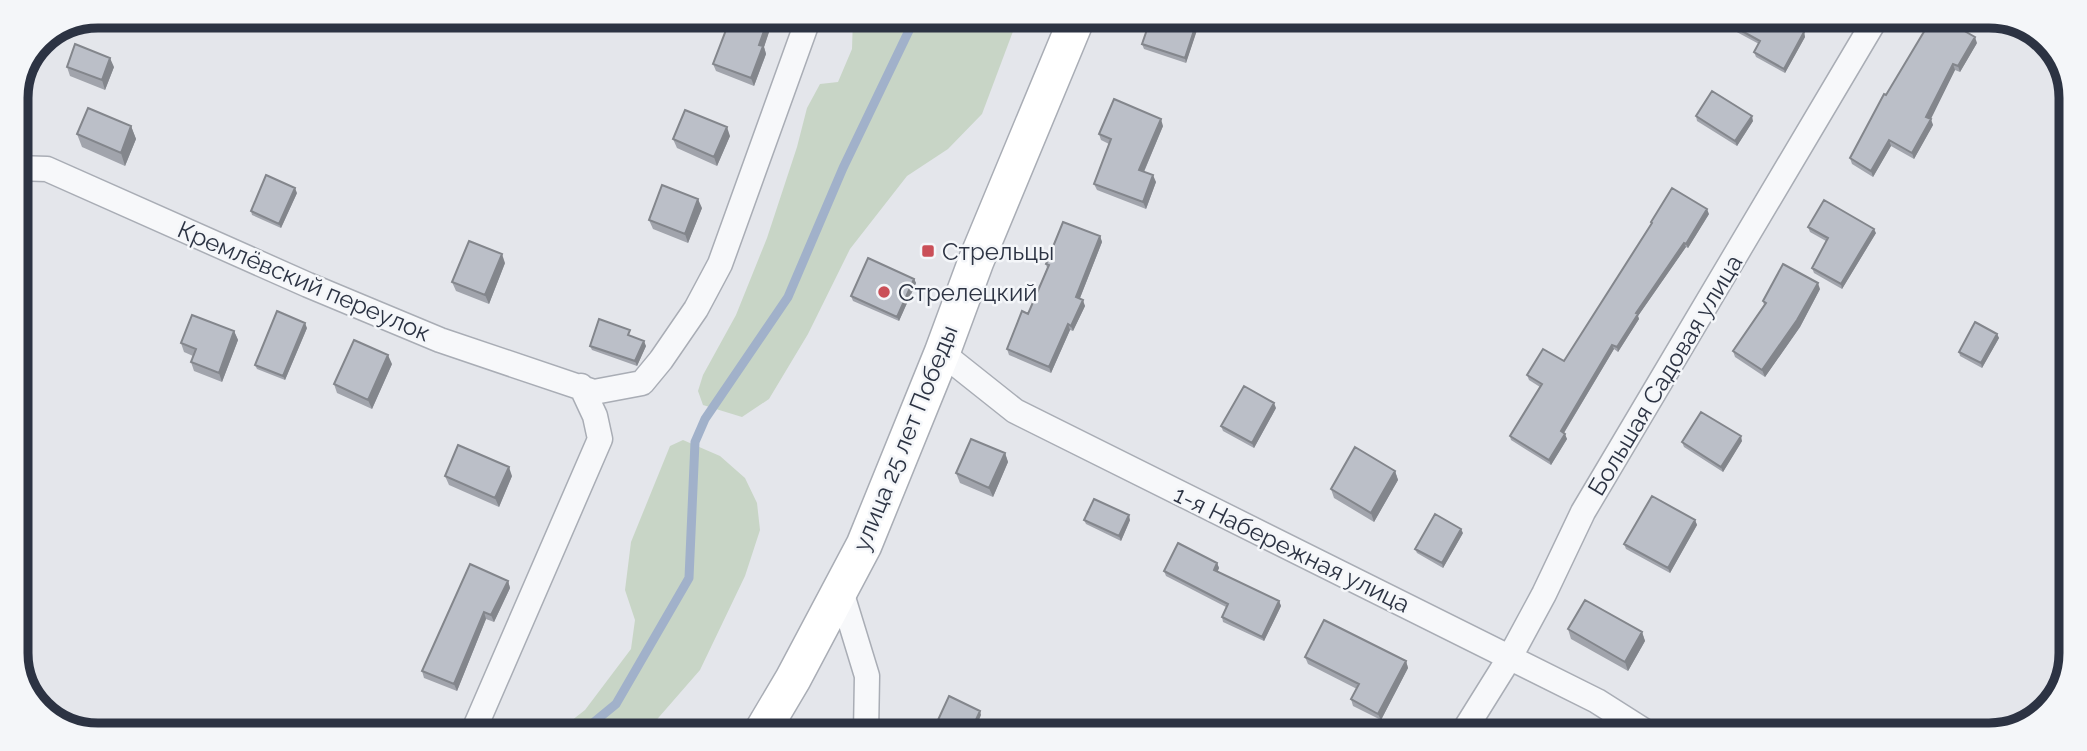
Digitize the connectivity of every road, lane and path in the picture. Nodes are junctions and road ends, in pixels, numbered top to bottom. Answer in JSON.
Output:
{"nodes":[{"id":1,"x":804,"y":28,"type":"edge"},
{"id":2,"x":1073,"y":28,"type":"edge"},
{"id":3,"x":1870,"y":28,"type":"edge"},
{"id":4,"x":28,"y":168,"type":"edge"},
{"id":5,"x":942,"y":353,"type":"junction"},
{"id":6,"x":588,"y":389,"type":"junction"},
{"id":7,"x":841,"y":592,"type":"junction"},
{"id":8,"x":1510,"y":657,"type":"junction"},
{"id":9,"x":477,"y":723,"type":"edge"},
{"id":10,"x":767,"y":723,"type":"edge"},
{"id":11,"x":866,"y":723,"type":"edge"},
{"id":12,"x":1469,"y":723,"type":"edge"},
{"id":13,"x":1632,"y":723,"type":"edge"}],
"edges":[{"from":1,"to":6,"type":"street"},
{"from":2,"to":5,"type":"main road","name":"улица 25 лет Победы"},
{"from":3,"to":8,"type":"street","name":"Большая Садовая улица"},
{"from":4,"to":6,"type":"street","name":"Кремлёвский переулок"},
{"from":5,"to":7,"type":"main road","name":"улица 25 лет Победы"},
{"from":5,"to":8,"type":"street","name":"1-я Набережная улица"},
{"from":6,"to":9,"type":"street"},
{"from":7,"to":10,"type":"main road","name":"улица 25 лет Победы"},
{"from":7,"to":11,"type":"street"},
{"from":8,"to":12,"type":"street","name":"Большая Садовая улица"},
{"from":8,"to":13,"type":"street","name":"1-я Набережная улица"}]}
